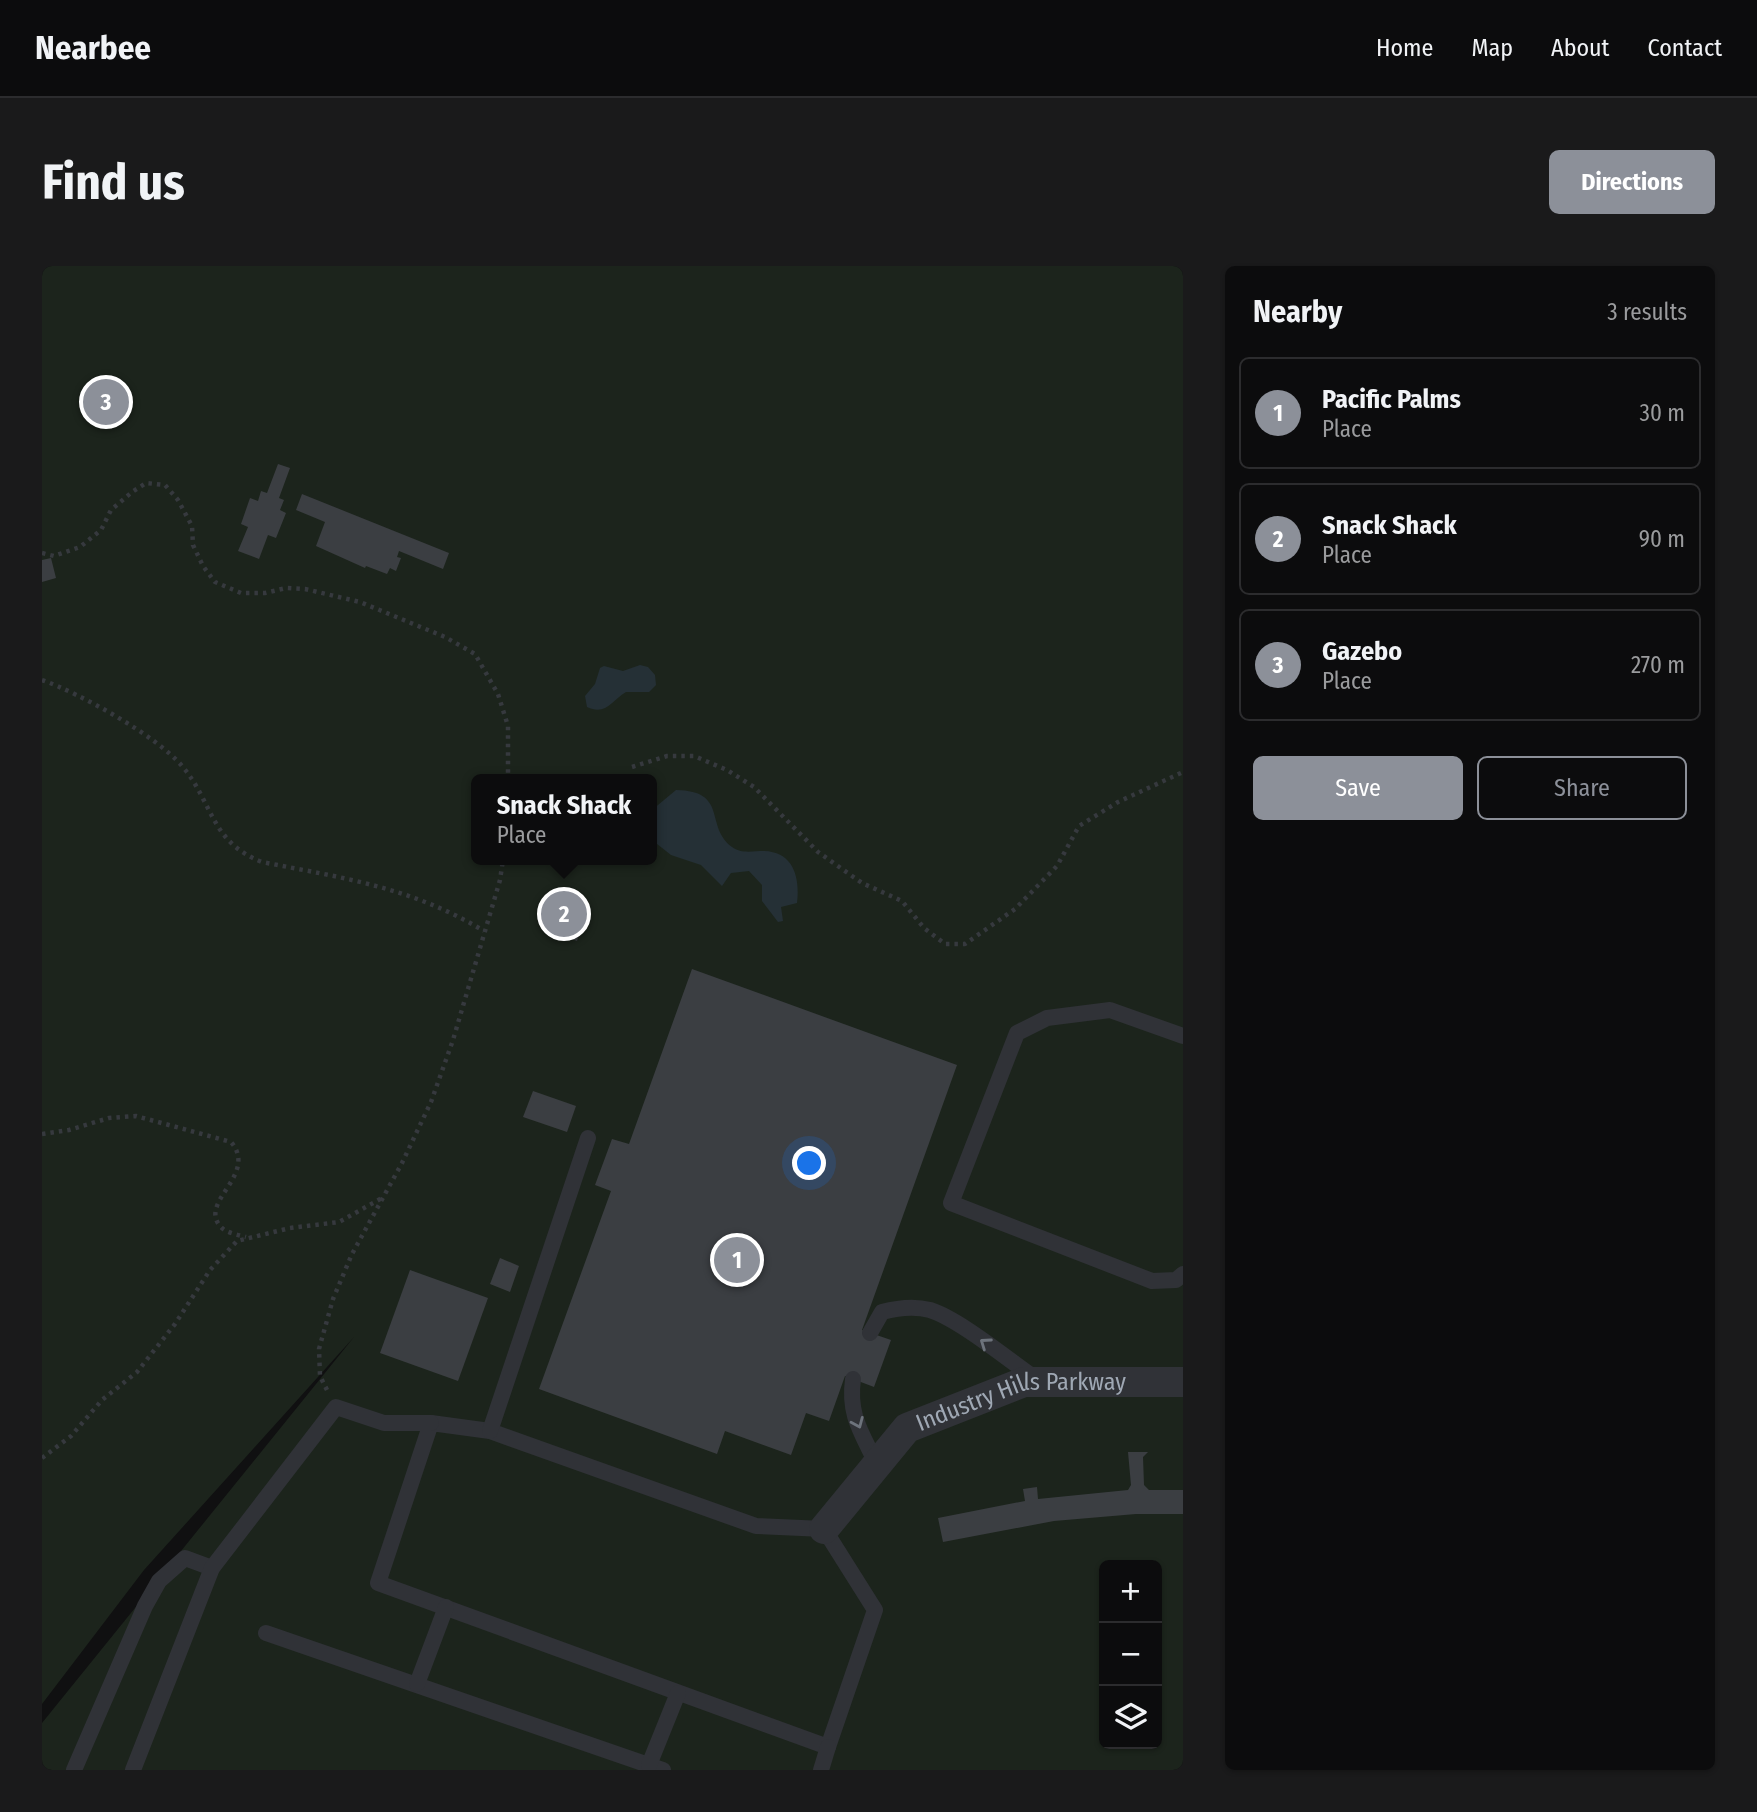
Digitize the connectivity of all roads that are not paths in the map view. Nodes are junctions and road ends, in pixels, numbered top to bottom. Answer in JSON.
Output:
{"nodes":[{"id":1,"x":1183,"y":1036,"type":"edge"},
{"id":2,"x":588,"y":1138,"type":"dead end"},
{"id":3,"x":1183,"y":1274,"type":"edge"},
{"id":4,"x":870,"y":1333,"type":"dead end"},
{"id":5,"x":853,"y":1379,"type":"dead end"},
{"id":6,"x":1041,"y":1382,"type":"junction"},
{"id":7,"x":1183,"y":1382,"type":"edge"},
{"id":8,"x":431,"y":1423,"type":"junction"},
{"id":9,"x":489,"y":1431,"type":"junction"},
{"id":10,"x":877,"y":1465,"type":"junction"},
{"id":11,"x":824,"y":1529,"type":"junction"},
{"id":12,"x":212,"y":1568,"type":"junction"},
{"id":13,"x":446,"y":1608,"type":"junction"},
{"id":14,"x":266,"y":1633,"type":"dead end"},
{"id":15,"x":416,"y":1684,"type":"junction"},
{"id":16,"x":678,"y":1693,"type":"junction"},
{"id":17,"x":828,"y":1747,"type":"junction"},
{"id":18,"x":656,"y":1767,"type":"edge"},
{"id":19,"x":74,"y":1770,"type":"edge"},
{"id":20,"x":133,"y":1770,"type":"edge"},
{"id":21,"x":821,"y":1770,"type":"edge"}],
"edges":[{"from":1,"to":3,"type":"lane"},
{"from":2,"to":9,"type":"lane"},
{"from":6,"to":4,"type":"lane","one_way":true},
{"from":5,"to":10,"type":"lane","one_way":true},
{"from":6,"to":7,"type":"street","name":"Industry Hills Parkway"},
{"from":6,"to":10,"type":"street","name":"Industry Hills Parkway"},
{"from":8,"to":9,"type":"lane"},
{"from":8,"to":12,"type":"lane"},
{"from":8,"to":13,"type":"lane"},
{"from":9,"to":11,"type":"lane"},
{"from":10,"to":11,"type":"street","name":"Industry Hills Parkway"},
{"from":11,"to":17,"type":"lane"},
{"from":12,"to":19,"type":"lane"},
{"from":12,"to":20,"type":"lane"},
{"from":13,"to":15,"type":"lane"},
{"from":13,"to":16,"type":"lane"},
{"from":14,"to":15,"type":"lane"},
{"from":15,"to":18,"type":"lane"},
{"from":16,"to":17,"type":"lane"},
{"from":16,"to":18,"type":"lane"},
{"from":17,"to":21,"type":"lane"}]}
